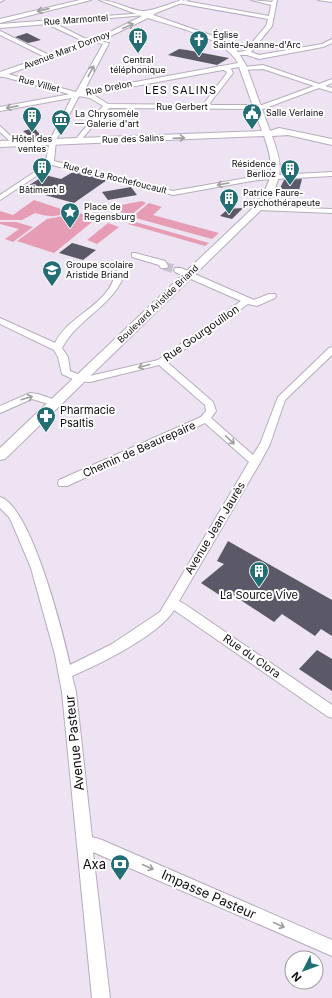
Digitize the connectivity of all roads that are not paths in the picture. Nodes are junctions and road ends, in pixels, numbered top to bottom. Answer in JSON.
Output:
{"nodes":[{"id":1,"x":88,"y":0,"type":"edge"},
{"id":2,"x":102,"y":0,"type":"edge"},
{"id":3,"x":253,"y":0,"type":"edge"},
{"id":4,"x":320,"y":0,"type":"edge"},
{"id":5,"x":183,"y":1,"type":"edge"},
{"id":6,"x":274,"y":2,"type":"edge"},
{"id":7,"x":332,"y":2,"type":"edge"},
{"id":8,"x":149,"y":14,"type":"junction"},
{"id":9,"x":270,"y":18,"type":"junction"},
{"id":10,"x":0,"y":22,"type":"edge"},
{"id":11,"x":47,"y":22,"type":"junction"},
{"id":12,"x":0,"y":33,"type":"edge"},
{"id":13,"x":102,"y":40,"type":"junction"},
{"id":14,"x":332,"y":41,"type":"edge"},
{"id":15,"x":92,"y":42,"type":"junction"},
{"id":16,"x":246,"y":53,"type":"junction"},
{"id":17,"x":236,"y":54,"type":"junction"},
{"id":18,"x":49,"y":57,"type":"junction"},
{"id":19,"x":259,"y":58,"type":"junction"},
{"id":20,"x":220,"y":67,"type":"junction"},
{"id":21,"x":243,"y":67,"type":"junction"},
{"id":22,"x":263,"y":67,"type":"junction"},
{"id":23,"x":0,"y":74,"type":"edge"},
{"id":24,"x":332,"y":81,"type":"edge"},
{"id":25,"x":320,"y":86,"type":"junction"},
{"id":26,"x":332,"y":90,"type":"edge"},
{"id":27,"x":78,"y":94,"type":"junction"},
{"id":28,"x":107,"y":106,"type":"junction"},
{"id":29,"x":256,"y":106,"type":"junction"},
{"id":30,"x":209,"y":107,"type":"junction"},
{"id":31,"x":0,"y":109,"type":"edge"},
{"id":32,"x":0,"y":128,"type":"edge"},
{"id":33,"x":265,"y":130,"type":"junction"},
{"id":34,"x":77,"y":141,"type":"junction"},
{"id":35,"x":52,"y":142,"type":"junction"},
{"id":36,"x":332,"y":142,"type":"edge"},
{"id":37,"x":15,"y":143,"type":"junction"},
{"id":38,"x":0,"y":144,"type":"edge"},
{"id":39,"x":50,"y":162,"type":"junction"},
{"id":40,"x":332,"y":174,"type":"edge"},
{"id":41,"x":275,"y":177,"type":"junction"},
{"id":42,"x":0,"y":198,"type":"edge"},
{"id":43,"x":258,"y":208,"type":"junction"},
{"id":44,"x":332,"y":211,"type":"edge"},
{"id":45,"x":135,"y":255,"type":"dead end"},
{"id":46,"x":164,"y":266,"type":"tunnel mouth"},
{"id":47,"x":122,"y":269,"type":"dead end"},
{"id":48,"x":178,"y":270,"type":"tunnel mouth"},
{"id":49,"x":189,"y":274,"type":"junction"},
{"id":50,"x":272,"y":296,"type":"dead end"},
{"id":51,"x":247,"y":301,"type":"junction"},
{"id":52,"x":0,"y":321,"type":"edge"},
{"id":53,"x":57,"y":348,"type":"junction"},
{"id":54,"x":332,"y":350,"type":"edge"},
{"id":55,"x":161,"y":362,"type":"junction"},
{"id":56,"x":80,"y":380,"type":"junction"},
{"id":57,"x":55,"y":403,"type":"junction"},
{"id":58,"x":0,"y":410,"type":"edge"},
{"id":59,"x":205,"y":420,"type":"junction"},
{"id":60,"x":0,"y":456,"type":"edge"},
{"id":61,"x":256,"y":461,"type":"junction"},
{"id":62,"x":63,"y":483,"type":"dead end"},
{"id":63,"x":0,"y":501,"type":"edge"},
{"id":64,"x":171,"y":603,"type":"junction"},
{"id":65,"x":65,"y":673,"type":"junction"},
{"id":66,"x":332,"y":712,"type":"edge"},
{"id":67,"x":85,"y":844,"type":"junction"},
{"id":68,"x":332,"y":948,"type":"edge"},
{"id":69,"x":101,"y":998,"type":"edge"}],
"edges":[{"from":1,"to":10,"type":"main road","one_way":true},
{"from":2,"to":8,"type":"main road"},
{"from":3,"to":6,"type":"street"},
{"from":4,"to":7,"type":"street"},
{"from":5,"to":8,"type":"main road","name":"Avenue Marx Dormoy"},
{"from":5,"to":9,"type":"street"},
{"from":6,"to":9,"type":"street"},
{"from":8,"to":11,"type":"street","name":"Rue Marmontel"},
{"from":13,"to":8,"type":"main road","name":"Avenue Marx Dormoy","one_way":true},
{"from":8,"to":17,"type":"main road"},
{"from":9,"to":16,"type":"street"},
{"from":10,"to":11,"type":"street","name":"Rue Marmontel"},
{"from":11,"to":15,"type":"street"},
{"from":12,"to":18,"type":"street"},
{"from":13,"to":15,"type":"main road","name":"Avenue Marx Dormoy"},
{"from":27,"to":13,"type":"street","one_way":true},
{"from":14,"to":19,"type":"street"},
{"from":15,"to":18,"type":"main road","name":"Avenue Marx Dormoy"},
{"from":16,"to":17,"type":"street"},
{"from":16,"to":19,"type":"street"},
{"from":17,"to":21,"type":"main road","name":"Boulevard Aristide Briand"},
{"from":18,"to":23,"type":"main road","name":"Avenue Marx Dormoy"},
{"from":19,"to":22,"type":"street"},
{"from":20,"to":21,"type":"main road","name":"Rue Drelon"},
{"from":20,"to":27,"type":"main road","name":"Rue Drelon"},
{"from":20,"to":30,"type":"street"},
{"from":21,"to":22,"type":"street"},
{"from":21,"to":29,"type":"main road","name":"Boulevard Aristide Briand"},
{"from":22,"to":25,"type":"street"},
{"from":23,"to":27,"type":"street","name":"Rue Villiet"},
{"from":24,"to":25,"type":"street","name":"Rue Gerbert"},
{"from":25,"to":26,"type":"street"},
{"from":25,"to":29,"type":"street","name":"Rue Gerbert"},
{"from":27,"to":28,"type":"street","name":"Rue Villiet"},
{"from":27,"to":31,"type":"main road","name":"Rue Drelon","one_way":true},
{"from":27,"to":35,"type":"street"},
{"from":28,"to":30,"type":"street","name":"Rue Gerbert"},
{"from":28,"to":34,"type":"street"},
{"from":29,"to":30,"type":"street","name":"Rue Gerbert"},
{"from":29,"to":33,"type":"main road","name":"Boulevard Aristide Briand"},
{"from":32,"to":37,"type":"street"},
{"from":34,"to":33,"type":"main road","name":"Rue des Salins","one_way":true},
{"from":33,"to":36,"type":"main road","name":"Rue des Salins"},
{"from":33,"to":41,"type":"main road","name":"Boulevard Aristide Briand"},
{"from":34,"to":35,"type":"main road","name":"Rue des Salins"},
{"from":35,"to":37,"type":"main road","name":"Rue des Salins"},
{"from":35,"to":39,"type":"street"},
{"from":37,"to":38,"type":"main road","name":"Rue des Salins"},
{"from":41,"to":39,"type":"street","name":"Rue de La Rochefoucault","one_way":true},
{"from":39,"to":42,"type":"street"},
{"from":40,"to":41,"type":"street","name":"Rue de La Rochefoucault"},
{"from":41,"to":43,"type":"main road","name":"Boulevard Aristide Briand"},
{"from":43,"to":44,"type":"street"},
{"from":43,"to":49,"type":"main road","name":"Boulevard Aristide Briand"},
{"from":45,"to":46,"type":"street"},
{"from":47,"to":53,"type":"street"},
{"from":48,"to":49,"type":"street"},
{"from":49,"to":51,"type":"street"},
{"from":49,"to":56,"type":"main road","name":"Boulevard Aristide Briand"},
{"from":50,"to":51,"type":"street","name":"Rue Gourgouillon"},
{"from":51,"to":55,"type":"street","name":"Rue Gourgouillon"},
{"from":52,"to":53,"type":"street"},
{"from":53,"to":56,"type":"street"},
{"from":54,"to":61,"type":"street","name":"Avenue Jean Jaurès"},
{"from":55,"to":56,"type":"street","name":"Rue Gourgouillon","one_way":true},
{"from":55,"to":59,"type":"street","name":"Chemin de Beaurepaire"},
{"from":56,"to":57,"type":"main road","name":"Boulevard Aristide Briand"},
{"from":58,"to":57,"type":"street","one_way":true},
{"from":57,"to":60,"type":"main road","name":"Boulevard Aristide Briand"},
{"from":59,"to":61,"type":"street","one_way":true},
{"from":59,"to":62,"type":"street","name":"Chemin de Beaurepaire"},
{"from":61,"to":64,"type":"street","name":"Avenue Jean Jaurès"},
{"from":63,"to":65,"type":"street","name":"Avenue Pasteur"},
{"from":64,"to":65,"type":"street","name":"Avenue Jean Jaurès"},
{"from":64,"to":66,"type":"street","name":"Rue du Clora"},
{"from":65,"to":67,"type":"street","name":"Avenue Pasteur"},
{"from":67,"to":68,"type":"street","name":"Impasse Pasteur","one_way":true},
{"from":67,"to":69,"type":"street","name":"Avenue Pasteur"}]}
